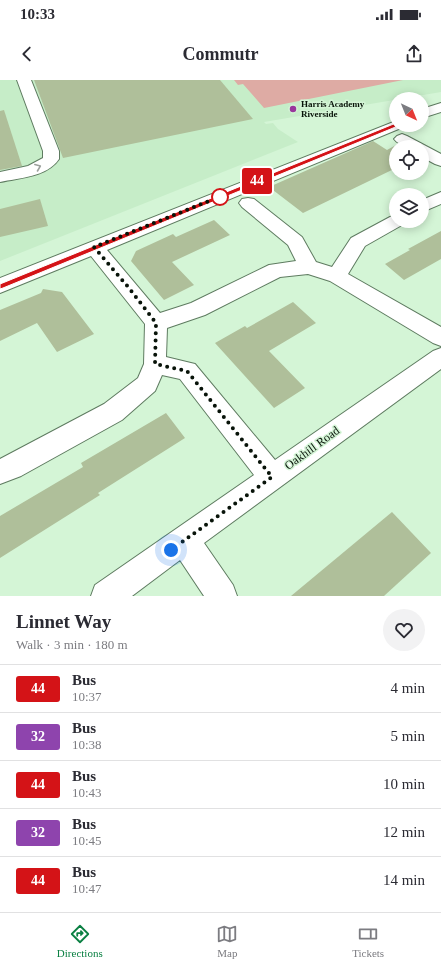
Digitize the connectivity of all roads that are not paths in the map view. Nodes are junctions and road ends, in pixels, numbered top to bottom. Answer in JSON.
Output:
{"nodes":[{"id":1,"x":24,"y":80,"type":"edge"},
{"id":2,"x":441,"y":107,"type":"edge"},
{"id":3,"x":429,"y":111,"type":"edge"},
{"id":4,"x":399,"y":132,"type":"edge"},
{"id":5,"x":409,"y":140,"type":"edge"},
{"id":6,"x":429,"y":154,"type":"edge"},
{"id":7,"x":441,"y":161,"type":"edge"},
{"id":8,"x":0,"y":177,"type":"edge"},
{"id":9,"x":441,"y":197,"type":"edge"},
{"id":10,"x":248,"y":203,"type":"dead end"},
{"id":11,"x":429,"y":203,"type":"edge"},
{"id":12,"x":389,"y":225,"type":"edge"},
{"id":13,"x":94,"y":247,"type":"junction"},
{"id":14,"x":309,"y":267,"type":"junction"},
{"id":15,"x":338,"y":276,"type":"junction"},
{"id":16,"x":0,"y":286,"type":"edge"},
{"id":17,"x":156,"y":323,"type":"junction"},
{"id":18,"x":441,"y":337,"type":"edge"},
{"id":19,"x":441,"y":357,"type":"edge"},
{"id":20,"x":155,"y":364,"type":"junction"},
{"id":21,"x":0,"y":472,"type":"edge"},
{"id":22,"x":272,"y":477,"type":"junction"},
{"id":23,"x":184,"y":540,"type":"junction"},
{"id":24,"x":106,"y":596,"type":"edge"},
{"id":25,"x":222,"y":596,"type":"edge"}],
"edges":[{"from":8,"to":1,"type":"street","one_way":true},
{"from":2,"to":3,"type":"street"},
{"from":4,"to":5,"type":"street"},
{"from":4,"to":13,"type":"street"},
{"from":6,"to":7,"type":"street"},
{"from":9,"to":11,"type":"street"},
{"from":10,"to":14,"type":"street"},
{"from":12,"to":15,"type":"street"},
{"from":13,"to":16,"type":"street"},
{"from":13,"to":17,"type":"street"},
{"from":14,"to":15,"type":"street"},
{"from":14,"to":17,"type":"street"},
{"from":15,"to":18,"type":"street"},
{"from":17,"to":20,"type":"street"},
{"from":19,"to":22,"type":"street","name":"Oakhill Road"},
{"from":20,"to":21,"type":"street"},
{"from":20,"to":22,"type":"street"},
{"from":22,"to":23,"type":"street","name":"Oakhill Road"},
{"from":23,"to":24,"type":"street","name":"Oakhill Road"},
{"from":23,"to":25,"type":"street"}]}
